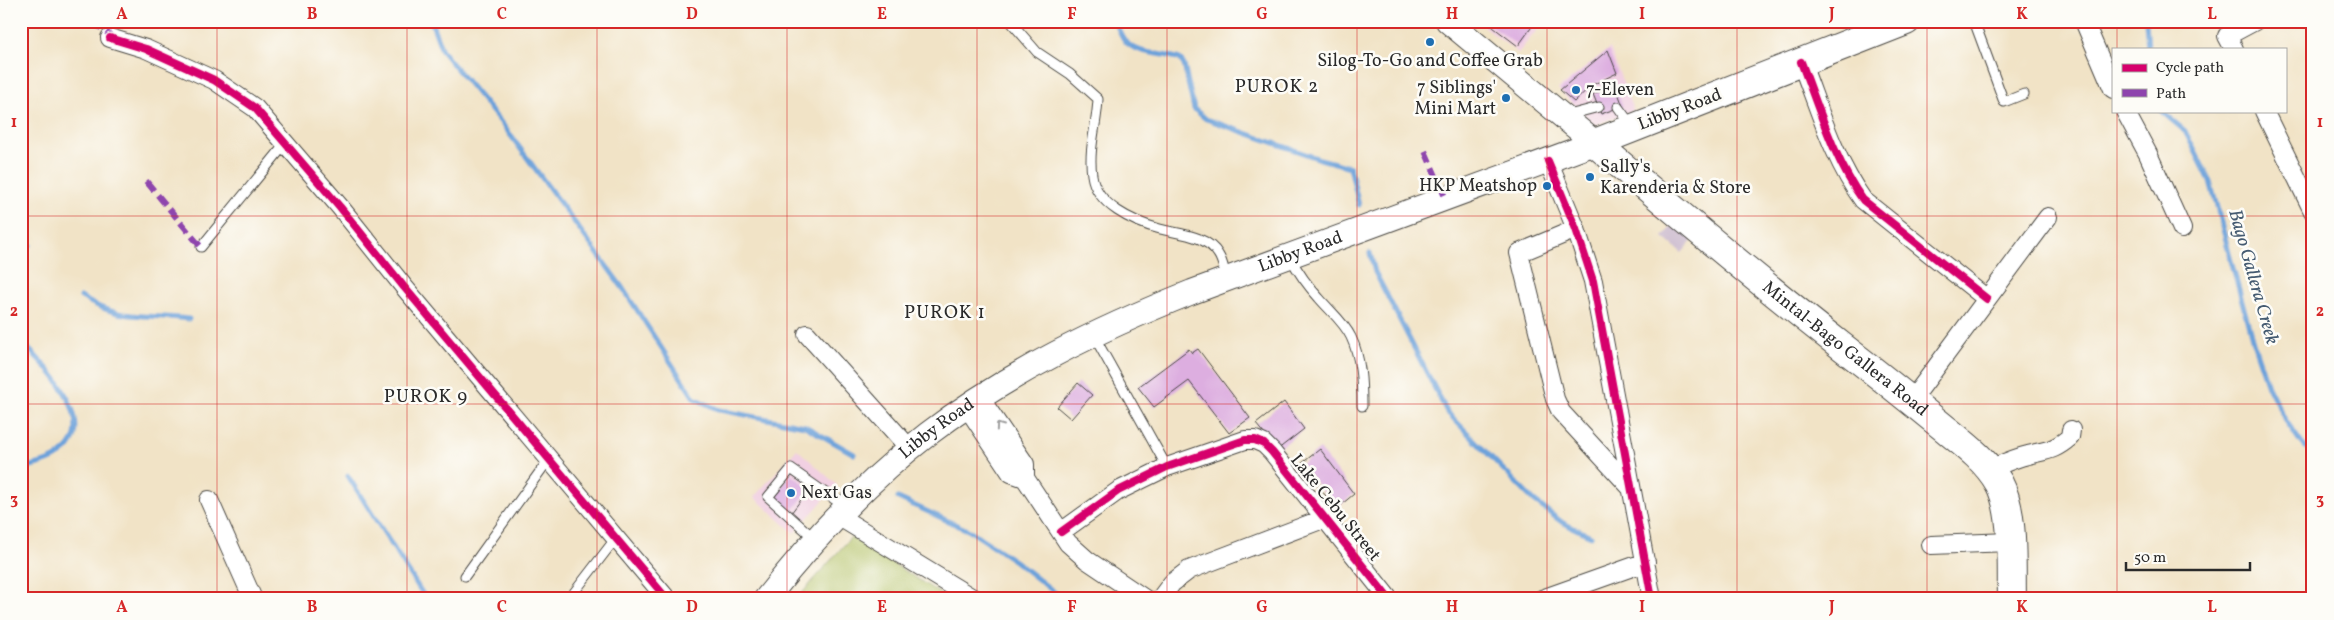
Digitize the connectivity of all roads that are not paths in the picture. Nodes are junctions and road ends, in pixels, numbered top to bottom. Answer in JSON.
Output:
{"nodes":[{"id":1,"x":1010,"y":21,"type":"edge"},
{"id":2,"x":1448,"y":21,"type":"edge"},
{"id":3,"x":1974,"y":21,"type":"edge"},
{"id":4,"x":2084,"y":21,"type":"edge"},
{"id":5,"x":2255,"y":21,"type":"edge"},
{"id":6,"x":1901,"y":22,"type":"edge"},
{"id":7,"x":110,"y":38,"type":"dead end"},
{"id":8,"x":2233,"y":48,"type":"edge"},
{"id":9,"x":1801,"y":62,"type":"junction"},
{"id":10,"x":2112,"y":87,"type":"edge"},
{"id":11,"x":2024,"y":94,"type":"dead end"},
{"id":12,"x":1599,"y":106,"type":"dead end"},
{"id":13,"x":2127,"y":112,"type":"edge"},
{"id":14,"x":2264,"y":112,"type":"edge"},
{"id":15,"x":1564,"y":116,"type":"junction"},
{"id":16,"x":286,"y":143,"type":"junction"},
{"id":17,"x":1595,"y":143,"type":"junction"},
{"id":18,"x":1548,"y":161,"type":"junction"},
{"id":19,"x":2313,"y":212,"type":"edge"},
{"id":20,"x":2048,"y":217,"type":"dead end"},
{"id":21,"x":1576,"y":229,"type":"junction"},
{"id":22,"x":2182,"y":229,"type":"dead end"},
{"id":23,"x":201,"y":248,"type":"dead end"},
{"id":24,"x":1290,"y":256,"type":"junction"},
{"id":25,"x":1227,"y":279,"type":"junction"},
{"id":26,"x":1987,"y":299,"type":"junction"},
{"id":27,"x":807,"y":334,"type":"dead end"},
{"id":28,"x":1093,"y":335,"type":"junction"},
{"id":29,"x":1911,"y":401,"type":"junction"},
{"id":30,"x":973,"y":403,"type":"junction"},
{"id":31,"x":1362,"y":406,"type":"dead end"},
{"id":32,"x":2072,"y":430,"type":"dead end"},
{"id":33,"x":910,"y":449,"type":"junction"},
{"id":34,"x":550,"y":459,"type":"junction"},
{"id":35,"x":1167,"y":467,"type":"junction"},
{"id":36,"x":1990,"y":469,"type":"junction"},
{"id":37,"x":1632,"y":489,"type":"junction"},
{"id":38,"x":209,"y":500,"type":"dead end"},
{"id":39,"x":842,"y":512,"type":"junction"},
{"id":40,"x":1323,"y":519,"type":"junction"},
{"id":41,"x":1061,"y":532,"type":"junction"},
{"id":42,"x":616,"y":538,"type":"junction"},
{"id":43,"x":816,"y":540,"type":"junction"},
{"id":44,"x":2010,"y":542,"type":"junction"},
{"id":45,"x":1931,"y":545,"type":"dead end"},
{"id":46,"x":1646,"y":562,"type":"junction"},
{"id":47,"x":465,"y":576,"type":"dead end"},
{"id":48,"x":662,"y":597,"type":"edge"},
{"id":49,"x":253,"y":599,"type":"edge"},
{"id":50,"x":569,"y":599,"type":"edge"},
{"id":51,"x":766,"y":599,"type":"edge"},
{"id":52,"x":974,"y":599,"type":"edge"},
{"id":53,"x":1145,"y":599,"type":"edge"},
{"id":54,"x":1160,"y":599,"type":"edge"},
{"id":55,"x":1388,"y":599,"type":"edge"},
{"id":56,"x":1542,"y":599,"type":"edge"},
{"id":57,"x":1652,"y":599,"type":"edge"},
{"id":58,"x":2012,"y":599,"type":"edge"}],
"edges":[{"from":1,"to":25,"type":"lane"},
{"from":2,"to":15,"type":"main road"},
{"from":3,"to":11,"type":"lane"},
{"from":4,"to":10,"type":"street"},
{"from":5,"to":8,"type":"street"},
{"from":6,"to":9,"type":"main road","name":"Libby Road"},
{"from":7,"to":16,"type":"street"},
{"from":9,"to":17,"type":"main road","name":"Libby Road"},
{"from":9,"to":26,"type":"street"},
{"from":12,"to":15,"type":"lane"},
{"from":13,"to":22,"type":"street"},
{"from":14,"to":19,"type":"street"},
{"from":15,"to":17,"type":"main road"},
{"from":16,"to":23,"type":"lane"},
{"from":16,"to":34,"type":"street"},
{"from":17,"to":18,"type":"main road","name":"Libby Road"},
{"from":17,"to":29,"type":"main road","name":"Mintal-Bago Gallera Road"},
{"from":18,"to":21,"type":"street"},
{"from":18,"to":24,"type":"main road","name":"Libby Road"},
{"from":20,"to":26,"type":"street"},
{"from":21,"to":37,"type":"street"},
{"from":21,"to":37,"type":"street"},
{"from":24,"to":25,"type":"main road","name":"Libby Road"},
{"from":24,"to":31,"type":"lane"},
{"from":25,"to":28,"type":"main road","name":"Libby Road"},
{"from":26,"to":29,"type":"street"},
{"from":27,"to":33,"type":"street"},
{"from":28,"to":30,"type":"main road","name":"Libby Road"},
{"from":28,"to":35,"type":"lane"},
{"from":29,"to":36,"type":"main road","name":"Mintal-Bago Gallera Road"},
{"from":30,"to":33,"type":"main road","name":"Libby Road"},
{"from":30,"to":41,"type":"street"},
{"from":32,"to":36,"type":"street"},
{"from":33,"to":39,"type":"main road","name":"Libby Road"},
{"from":34,"to":42,"type":"street"},
{"from":34,"to":47,"type":"lane"},
{"from":35,"to":40,"type":"street","name":"Lake Cebu Street"},
{"from":35,"to":41,"type":"street"},
{"from":36,"to":44,"type":"main road","name":"Mintal-Bago Gallera Road"},
{"from":37,"to":46,"type":"street"},
{"from":38,"to":49,"type":"street"},
{"from":39,"to":43,"type":"main road","name":"Libby Road"},
{"from":39,"to":43,"type":"lane"},
{"from":39,"to":52,"type":"street"},
{"from":40,"to":54,"type":"street"},
{"from":40,"to":55,"type":"street","name":"Lake Cebu Street"},
{"from":41,"to":53,"type":"street"},
{"from":42,"to":48,"type":"street"},
{"from":42,"to":50,"type":"lane"},
{"from":43,"to":51,"type":"main road","name":"Libby Road"},
{"from":44,"to":45,"type":"street"},
{"from":44,"to":58,"type":"main road","name":"Mintal-Bago Gallera Road"},
{"from":46,"to":56,"type":"street"},
{"from":46,"to":57,"type":"street"}]}
